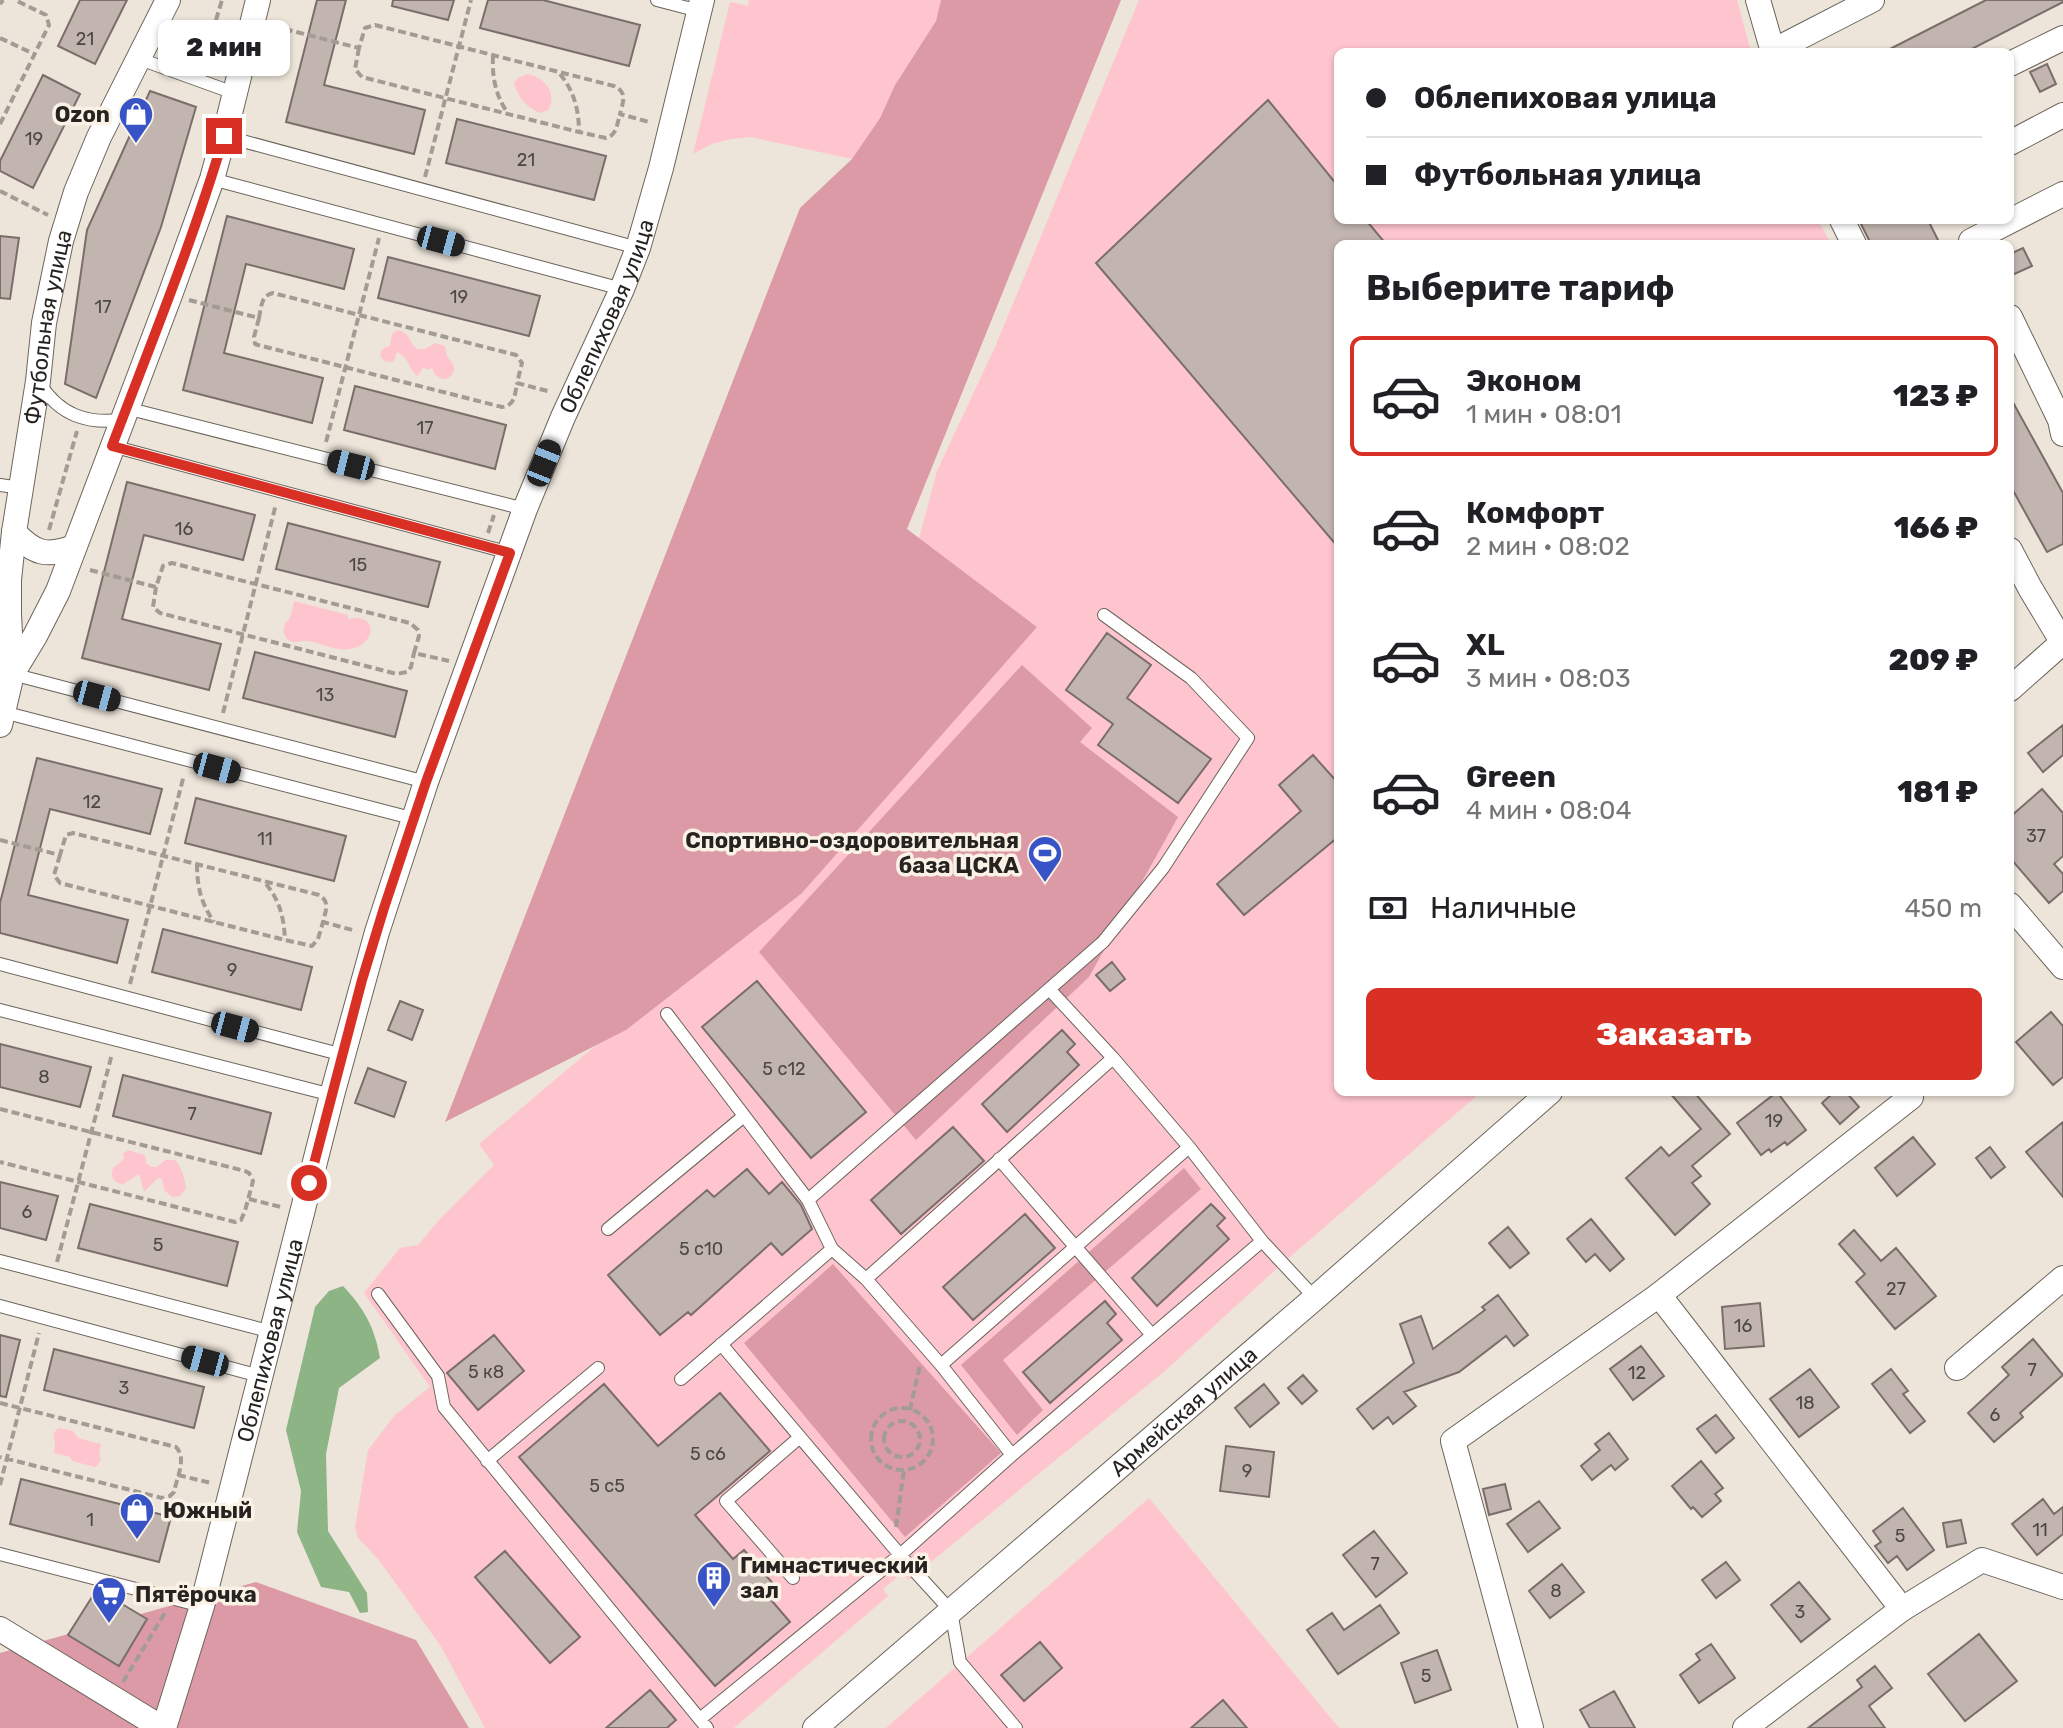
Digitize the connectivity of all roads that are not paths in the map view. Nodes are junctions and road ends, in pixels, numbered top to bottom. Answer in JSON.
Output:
{"nodes":[{"id":1,"x":168,"y":0,"type":"edge"},
{"id":2,"x":657,"y":0,"type":"edge"},
{"id":3,"x":1758,"y":0,"type":"edge"},
{"id":4,"x":1872,"y":0,"type":"edge"},
{"id":5,"x":700,"y":5,"type":"edge"},
{"id":6,"x":256,"y":10,"type":"edge"},
{"id":7,"x":2063,"y":38,"type":"edge"},
{"id":8,"x":1772,"y":48,"type":"edge"},
{"id":9,"x":1781,"y":48,"type":"edge"},
{"id":10,"x":140,"y":59,"type":"junction"},
{"id":11,"x":2014,"y":62,"type":"edge"},
{"id":12,"x":234,"y":93,"type":"junction"},
{"id":13,"x":2063,"y":115,"type":"edge"},
{"id":14,"x":224,"y":136,"type":"junction"},
{"id":15,"x":2014,"y":141,"type":"edge"},
{"id":16,"x":212,"y":179,"type":"junction"},
{"id":17,"x":2063,"y":194,"type":"edge"},
{"id":18,"x":2014,"y":215,"type":"edge"},
{"id":19,"x":1993,"y":224,"type":"edge"},
{"id":20,"x":1967,"y":235,"type":"edge"},
{"id":21,"x":638,"y":248,"type":"junction"},
{"id":22,"x":622,"y":289,"type":"junction"},
{"id":23,"x":2014,"y":325,"type":"edge"},
{"id":24,"x":38,"y":381,"type":"junction"},
{"id":25,"x":124,"y":414,"type":"junction"},
{"id":26,"x":2062,"y":422,"type":"edge"},
{"id":27,"x":112,"y":446,"type":"junction"},
{"id":28,"x":10,"y":486,"type":"edge"},
{"id":29,"x":525,"y":509,"type":"junction"},
{"id":30,"x":7,"y":531,"type":"edge"},
{"id":31,"x":510,"y":553,"type":"junction"},
{"id":32,"x":71,"y":556,"type":"junction"},
{"id":33,"x":2014,"y":558,"type":"edge"},
{"id":34,"x":1104,"y":615,"type":"dead end"},
{"id":35,"x":2063,"y":642,"type":"edge"},
{"id":36,"x":12,"y":674,"type":"junction"},
{"id":37,"x":2014,"y":685,"type":"edge"},
{"id":38,"x":2,"y":719,"type":"edge"},
{"id":39,"x":426,"y":782,"type":"junction"},
{"id":40,"x":415,"y":819,"type":"junction"},
{"id":41,"x":2014,"y":909,"type":"edge"},
{"id":42,"x":2062,"y":963,"type":"edge"},
{"id":43,"x":0,"y":964,"type":"edge"},
{"id":44,"x":1050,"y":990,"type":"junction"},
{"id":45,"x":0,"y":1010,"type":"edge"},
{"id":46,"x":667,"y":1014,"type":"dead end"},
{"id":47,"x":343,"y":1055,"type":"junction"},
{"id":48,"x":1113,"y":1058,"type":"junction"},
{"id":49,"x":332,"y":1095,"type":"junction"},
{"id":50,"x":1545,"y":1096,"type":"edge"},
{"id":51,"x":1911,"y":1097,"type":"dead end"},
{"id":52,"x":744,"y":1116,"type":"junction"},
{"id":53,"x":1189,"y":1147,"type":"junction"},
{"id":54,"x":999,"y":1159,"type":"junction"},
{"id":55,"x":808,"y":1200,"type":"junction"},
{"id":56,"x":608,"y":1229,"type":"dead end"},
{"id":57,"x":1262,"y":1241,"type":"junction"},
{"id":58,"x":1075,"y":1247,"type":"junction"},
{"id":59,"x":832,"y":1249,"type":"junction"},
{"id":60,"x":0,"y":1261,"type":"edge"},
{"id":61,"x":2063,"y":1278,"type":"edge"},
{"id":62,"x":866,"y":1279,"type":"junction"},
{"id":63,"x":378,"y":1294,"type":"dead end"},
{"id":64,"x":1659,"y":1295,"type":"junction"},
{"id":65,"x":1315,"y":1298,"type":"junction"},
{"id":66,"x":0,"y":1306,"type":"edge"},
{"id":67,"x":272,"y":1332,"type":"junction"},
{"id":68,"x":1152,"y":1335,"type":"junction"},
{"id":69,"x":721,"y":1344,"type":"junction"},
{"id":70,"x":941,"y":1365,"type":"junction"},
{"id":71,"x":598,"y":1368,"type":"dead end"},
{"id":72,"x":1957,"y":1368,"type":"dead end"},
{"id":73,"x":260,"y":1376,"type":"junction"},
{"id":74,"x":681,"y":1379,"type":"dead end"},
{"id":75,"x":800,"y":1437,"type":"junction"},
{"id":76,"x":1012,"y":1455,"type":"junction"},
{"id":77,"x":487,"y":1461,"type":"junction"},
{"id":78,"x":896,"y":1551,"type":"junction"},
{"id":79,"x":0,"y":1554,"type":"edge"},
{"id":80,"x":793,"y":1578,"type":"dead end"},
{"id":81,"x":2063,"y":1587,"type":"edge"},
{"id":82,"x":202,"y":1606,"type":"junction"},
{"id":83,"x":1902,"y":1609,"type":"junction"},
{"id":84,"x":951,"y":1611,"type":"junction"},
{"id":85,"x":0,"y":1629,"type":"edge"},
{"id":86,"x":703,"y":1723,"type":"edge"},
{"id":87,"x":163,"y":1728,"type":"edge"},
{"id":88,"x":815,"y":1728,"type":"edge"},
{"id":89,"x":1016,"y":1728,"type":"edge"},
{"id":90,"x":1531,"y":1728,"type":"edge"},
{"id":91,"x":1745,"y":1728,"type":"edge"}],
"edges":[{"from":1,"to":10,"type":"street","name":"Футбольная улица"},
{"from":2,"to":5,"type":"lane"},
{"from":3,"to":8,"type":"street"},
{"from":4,"to":9,"type":"street"},
{"from":5,"to":21,"type":"street","name":"Облепиховая улица"},
{"from":6,"to":12,"type":"street","name":"Футбольная улица"},
{"from":7,"to":11,"type":"street"},
{"from":10,"to":12,"type":"lane"},
{"from":10,"to":24,"type":"street","name":"Футбольная улица"},
{"from":12,"to":14,"type":"street","name":"Футбольная улица"},
{"from":13,"to":15,"type":"street"},
{"from":14,"to":16,"type":"street","name":"Футбольная улица"},
{"from":14,"to":21,"type":"lane"},
{"from":16,"to":22,"type":"lane"},
{"from":16,"to":25,"type":"street","name":"Футбольная улица"},
{"from":17,"to":18,"type":"street"},
{"from":19,"to":20,"type":"street"},
{"from":21,"to":22,"type":"street","name":"Облепиховая улица"},
{"from":22,"to":29,"type":"street","name":"Облепиховая улица"},
{"from":23,"to":26,"type":"street"},
{"from":24,"to":25,"type":"lane"},
{"from":24,"to":28,"type":"street","name":"Футбольная улица"},
{"from":25,"to":27,"type":"street","name":"Футбольная улица"},
{"from":25,"to":29,"type":"lane"},
{"from":27,"to":31,"type":"lane"},
{"from":27,"to":32,"type":"street","name":"Футбольная улица"},
{"from":28,"to":30,"type":"street","name":"Футбольная улица"},
{"from":29,"to":31,"type":"street","name":"Облепиховая улица"},
{"from":30,"to":32,"type":"street"},
{"from":30,"to":36,"type":"street","name":"Футбольная улица"},
{"from":31,"to":39,"type":"street","name":"Облепиховая улица"},
{"from":32,"to":36,"type":"street","name":"Футбольная улица"},
{"from":33,"to":35,"type":"street"},
{"from":34,"to":44,"type":"lane"},
{"from":35,"to":37,"type":"street"},
{"from":36,"to":38,"type":"street","name":"Футбольная улица"},
{"from":36,"to":39,"type":"lane"},
{"from":38,"to":40,"type":"lane"},
{"from":39,"to":40,"type":"street","name":"Облепиховая улица"},
{"from":40,"to":47,"type":"street","name":"Облепиховая улица"},
{"from":41,"to":42,"type":"street"},
{"from":43,"to":47,"type":"lane"},
{"from":44,"to":48,"type":"lane"},
{"from":44,"to":55,"type":"lane"},
{"from":45,"to":49,"type":"lane"},
{"from":46,"to":52,"type":"lane"},
{"from":47,"to":49,"type":"street","name":"Облепиховая улица"},
{"from":48,"to":53,"type":"lane"},
{"from":48,"to":54,"type":"lane"},
{"from":49,"to":67,"type":"street","name":"Облепиховая улица"},
{"from":50,"to":65,"type":"street","name":"Армейская улица"},
{"from":51,"to":64,"type":"street"},
{"from":52,"to":55,"type":"lane"},
{"from":52,"to":56,"type":"lane"},
{"from":53,"to":57,"type":"lane"},
{"from":53,"to":58,"type":"lane"},
{"from":54,"to":58,"type":"lane"},
{"from":54,"to":62,"type":"lane"},
{"from":55,"to":59,"type":"lane"},
{"from":57,"to":65,"type":"lane"},
{"from":57,"to":68,"type":"lane"},
{"from":58,"to":68,"type":"lane"},
{"from":58,"to":70,"type":"lane"},
{"from":59,"to":62,"type":"lane"},
{"from":59,"to":69,"type":"lane"},
{"from":60,"to":67,"type":"lane"},
{"from":61,"to":72,"type":"street"},
{"from":62,"to":70,"type":"lane"},
{"from":63,"to":77,"type":"lane"},
{"from":64,"to":83,"type":"street"},
{"from":64,"to":90,"type":"street"},
{"from":65,"to":84,"type":"street","name":"Армейская улица"},
{"from":66,"to":73,"type":"lane"},
{"from":67,"to":73,"type":"street","name":"Облепиховая улица"},
{"from":68,"to":76,"type":"lane"},
{"from":69,"to":74,"type":"lane"},
{"from":69,"to":75,"type":"lane"},
{"from":70,"to":76,"type":"lane"},
{"from":71,"to":77,"type":"lane"},
{"from":73,"to":82,"type":"street","name":"Облепиховая улица"},
{"from":75,"to":78,"type":"lane"},
{"from":75,"to":80,"type":"lane"},
{"from":76,"to":78,"type":"lane"},
{"from":77,"to":86,"type":"lane"},
{"from":78,"to":84,"type":"lane"},
{"from":78,"to":86,"type":"lane"},
{"from":79,"to":82,"type":"lane"},
{"from":81,"to":83,"type":"street"},
{"from":82,"to":87,"type":"street","name":"Облепиховая улица"},
{"from":83,"to":91,"type":"street"},
{"from":84,"to":88,"type":"street","name":"Армейская улица"},
{"from":84,"to":89,"type":"lane"},
{"from":85,"to":87,"type":"street"}]}
